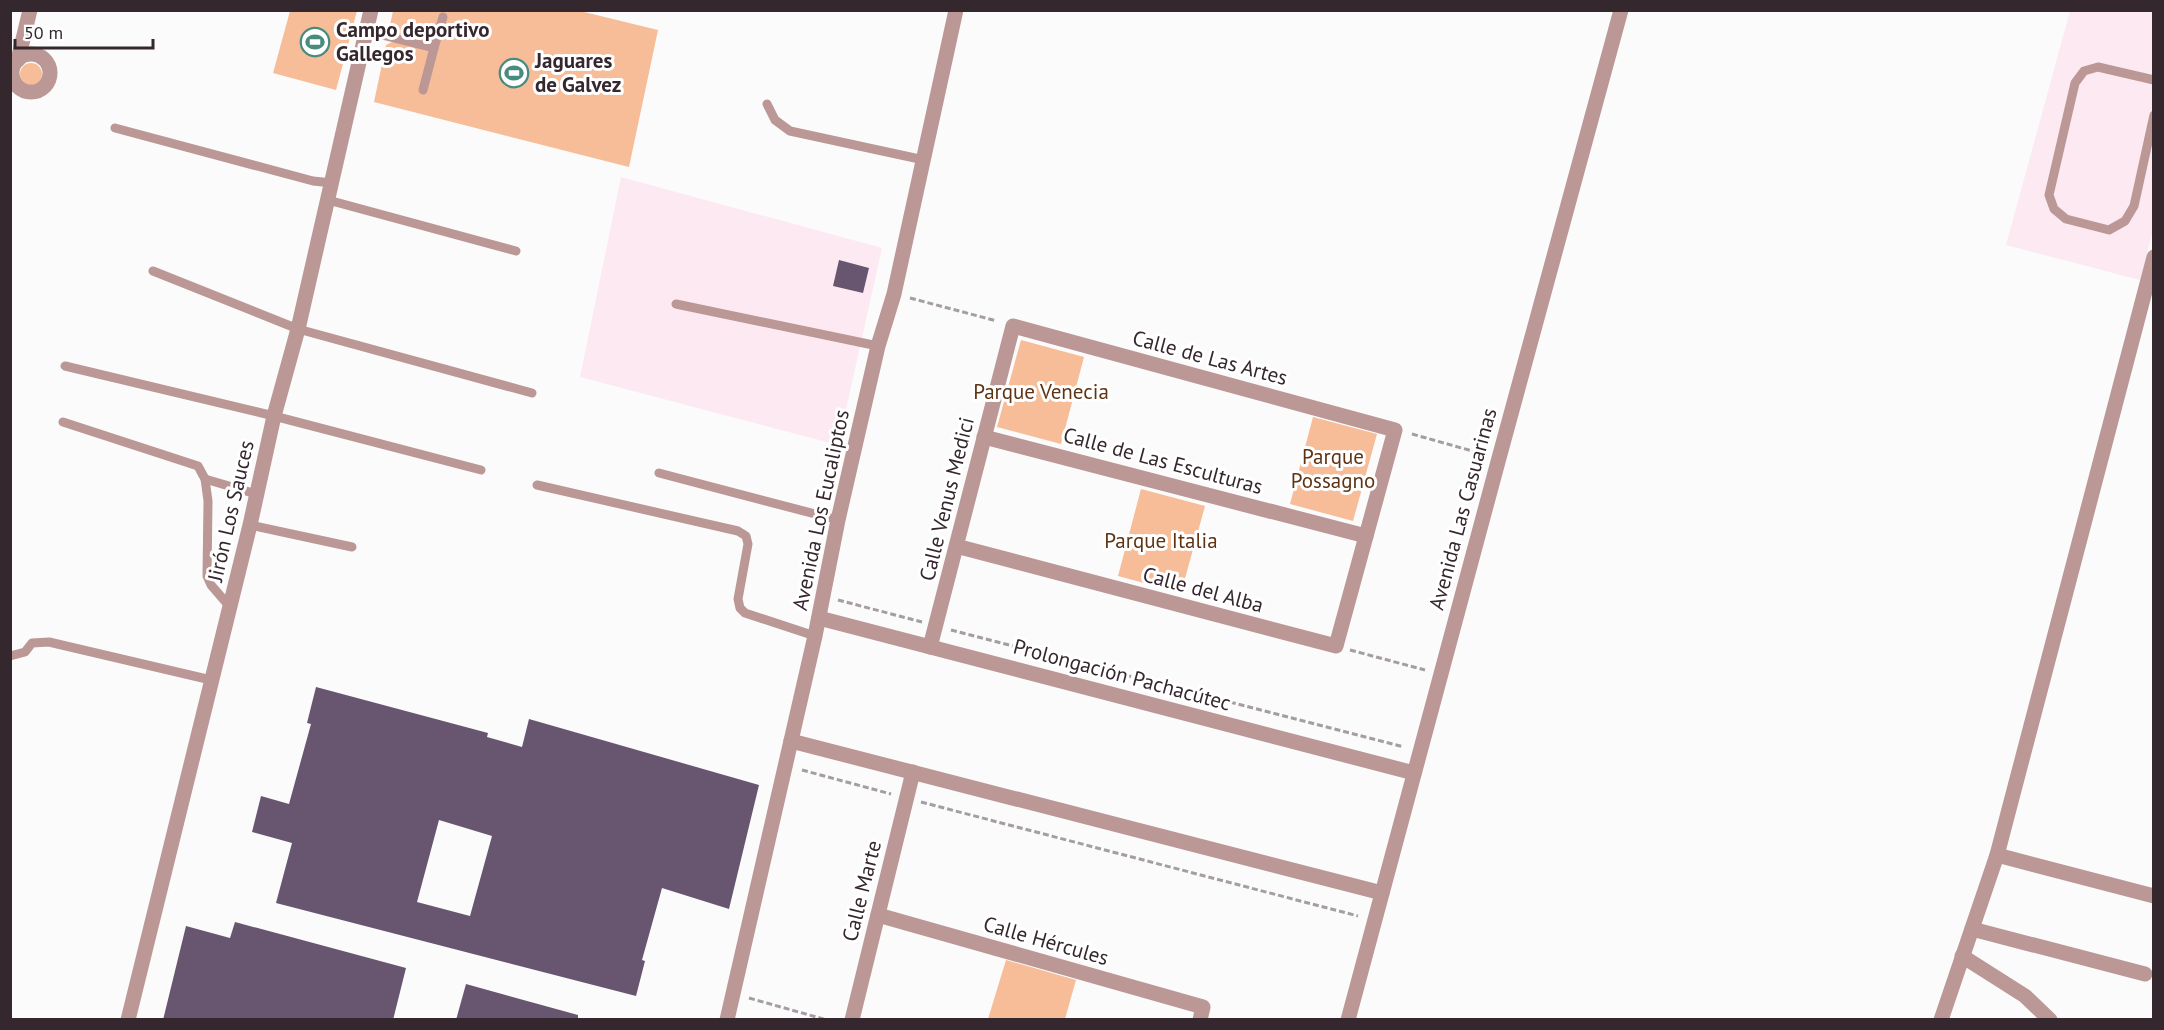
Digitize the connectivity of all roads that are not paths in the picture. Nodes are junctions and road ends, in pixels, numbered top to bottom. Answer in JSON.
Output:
{"nodes":[{"id":1,"x":30,"y":10,"type":"edge"},
{"id":2,"x":371,"y":10,"type":"edge"},
{"id":3,"x":956,"y":10,"type":"edge"},
{"id":4,"x":1621,"y":10,"type":"edge"},
{"id":5,"x":443,"y":17,"type":"dead end"},
{"id":6,"x":366,"y":31,"type":"junction"},
{"id":7,"x":434,"y":48,"type":"junction"},
{"id":8,"x":18,"y":60,"type":"dead end"},
{"id":9,"x":2154,"y":80,"type":"edge"},
{"id":10,"x":423,"y":90,"type":"dead end"},
{"id":11,"x":767,"y":104,"type":"dead end"},
{"id":12,"x":2154,"y":115,"type":"edge"},
{"id":13,"x":115,"y":128,"type":"dead end"},
{"id":14,"x":924,"y":160,"type":"junction"},
{"id":15,"x":332,"y":183,"type":"junction"},
{"id":16,"x":328,"y":200,"type":"junction"},
{"id":17,"x":516,"y":251,"type":"dead end"},
{"id":18,"x":2154,"y":257,"type":"edge"},
{"id":19,"x":153,"y":271,"type":"dead end"},
{"id":20,"x":676,"y":304,"type":"dead end"},
{"id":21,"x":1013,"y":326,"type":"joint"},
{"id":22,"x":298,"y":329,"type":"junction"},
{"id":23,"x":878,"y":346,"type":"junction"},
{"id":24,"x":65,"y":366,"type":"dead end"},
{"id":25,"x":532,"y":393,"type":"dead end"},
{"id":26,"x":274,"y":416,"type":"junction"},
{"id":27,"x":63,"y":422,"type":"dead end"},
{"id":28,"x":984,"y":437,"type":"junction"},
{"id":29,"x":481,"y":470,"type":"dead end"},
{"id":30,"x":659,"y":473,"type":"dead end"},
{"id":31,"x":205,"y":479,"type":"junction"},
{"id":32,"x":537,"y":485,"type":"dead end"},
{"id":33,"x":256,"y":494,"type":"junction"},
{"id":34,"x":838,"y":520,"type":"junction"},
{"id":35,"x":250,"y":525,"type":"junction"},
{"id":36,"x":1366,"y":536,"type":"junction"},
{"id":37,"x":956,"y":546,"type":"junction"},
{"id":38,"x":352,"y":547,"type":"dead end"},
{"id":39,"x":230,"y":607,"type":"junction"},
{"id":40,"x":819,"y":618,"type":"junction"},
{"id":41,"x":816,"y":636,"type":"junction"},
{"id":42,"x":930,"y":647,"type":"junction"},
{"id":43,"x":10,"y":656,"type":"edge"},
{"id":44,"x":211,"y":680,"type":"junction"},
{"id":45,"x":791,"y":741,"type":"junction"},
{"id":46,"x":913,"y":772,"type":"junction"},
{"id":47,"x":1414,"y":773,"type":"junction"},
{"id":48,"x":1996,"y":855,"type":"junction"},
{"id":49,"x":1382,"y":892,"type":"junction"},
{"id":50,"x":2154,"y":896,"type":"edge"},
{"id":51,"x":878,"y":915,"type":"junction"},
{"id":52,"x":1972,"y":928,"type":"junction"},
{"id":53,"x":1962,"y":956,"type":"junction"},
{"id":54,"x":2145,"y":974,"type":"dead end"},
{"id":55,"x":1201,"y":1013,"type":"edge"},
{"id":56,"x":128,"y":1020,"type":"edge"},
{"id":57,"x":727,"y":1020,"type":"edge"},
{"id":58,"x":852,"y":1020,"type":"edge"},
{"id":59,"x":1348,"y":1020,"type":"edge"},
{"id":60,"x":1941,"y":1020,"type":"edge"},
{"id":61,"x":2050,"y":1020,"type":"edge"}],
"edges":[{"from":1,"to":8,"type":"street"},
{"from":2,"to":6,"type":"street","name":"Jirón Los Sauces"},
{"from":3,"to":14,"type":"street","name":"Avenida Los Eucaliptos"},
{"from":4,"to":47,"type":"street","name":"Avenida Las Casuarinas"},
{"from":5,"to":7,"type":"lane"},
{"from":6,"to":7,"type":"lane"},
{"from":6,"to":15,"type":"street","name":"Jirón Los Sauces"},
{"from":7,"to":10,"type":"lane"},
{"from":9,"to":12,"type":"lane"},
{"from":11,"to":14,"type":"lane"},
{"from":13,"to":15,"type":"lane"},
{"from":14,"to":23,"type":"street","name":"Avenida Los Eucaliptos"},
{"from":15,"to":16,"type":"street","name":"Jirón Los Sauces"},
{"from":16,"to":17,"type":"lane"},
{"from":16,"to":22,"type":"street","name":"Jirón Los Sauces"},
{"from":18,"to":48,"type":"street"},
{"from":19,"to":22,"type":"lane"},
{"from":20,"to":23,"type":"lane"},
{"from":21,"to":28,"type":"street","name":"Calle Venus Medici"},
{"from":21,"to":36,"type":"street","name":"Calle de Las Artes"},
{"from":22,"to":25,"type":"lane"},
{"from":22,"to":26,"type":"street","name":"Jirón Los Sauces"},
{"from":23,"to":34,"type":"street","name":"Avenida Los Eucaliptos"},
{"from":24,"to":26,"type":"lane"},
{"from":26,"to":29,"type":"lane"},
{"from":26,"to":33,"type":"street","name":"Jirón Los Sauces"},
{"from":27,"to":31,"type":"lane"},
{"from":28,"to":36,"type":"street","name":"Calle de Las Esculturas"},
{"from":28,"to":37,"type":"street","name":"Calle Venus Medici"},
{"from":30,"to":34,"type":"lane"},
{"from":31,"to":33,"type":"lane"},
{"from":31,"to":39,"type":"lane"},
{"from":32,"to":41,"type":"lane"},
{"from":33,"to":35,"type":"street","name":"Jirón Los Sauces"},
{"from":34,"to":40,"type":"street","name":"Avenida Los Eucaliptos"},
{"from":35,"to":38,"type":"lane"},
{"from":35,"to":39,"type":"street","name":"Jirón Los Sauces"},
{"from":36,"to":37,"type":"street","name":"Calle del Alba"},
{"from":37,"to":42,"type":"street","name":"Calle Venus Medici"},
{"from":39,"to":44,"type":"street","name":"Jirón Los Sauces"},
{"from":40,"to":41,"type":"street","name":"Avenida Los Eucaliptos"},
{"from":40,"to":42,"type":"street","name":"Prolongación Pachacútec"},
{"from":41,"to":45,"type":"street","name":"Avenida Los Eucaliptos"},
{"from":42,"to":47,"type":"street","name":"Prolongación Pachacútec"},
{"from":43,"to":44,"type":"lane"},
{"from":44,"to":56,"type":"street","name":"Jirón Los Sauces"},
{"from":45,"to":46,"type":"street"},
{"from":45,"to":57,"type":"street","name":"Avenida Los Eucaliptos"},
{"from":46,"to":49,"type":"street"},
{"from":46,"to":51,"type":"street","name":"Calle Marte"},
{"from":47,"to":49,"type":"street","name":"Avenida Las Casuarinas"},
{"from":48,"to":50,"type":"street"},
{"from":48,"to":52,"type":"street"},
{"from":49,"to":59,"type":"street","name":"Avenida Las Casuarinas"},
{"from":51,"to":55,"type":"street","name":"Calle Hércules"},
{"from":51,"to":58,"type":"street","name":"Calle Marte"},
{"from":52,"to":53,"type":"street"},
{"from":52,"to":54,"type":"street"},
{"from":53,"to":60,"type":"street"},
{"from":53,"to":61,"type":"street"}]}
